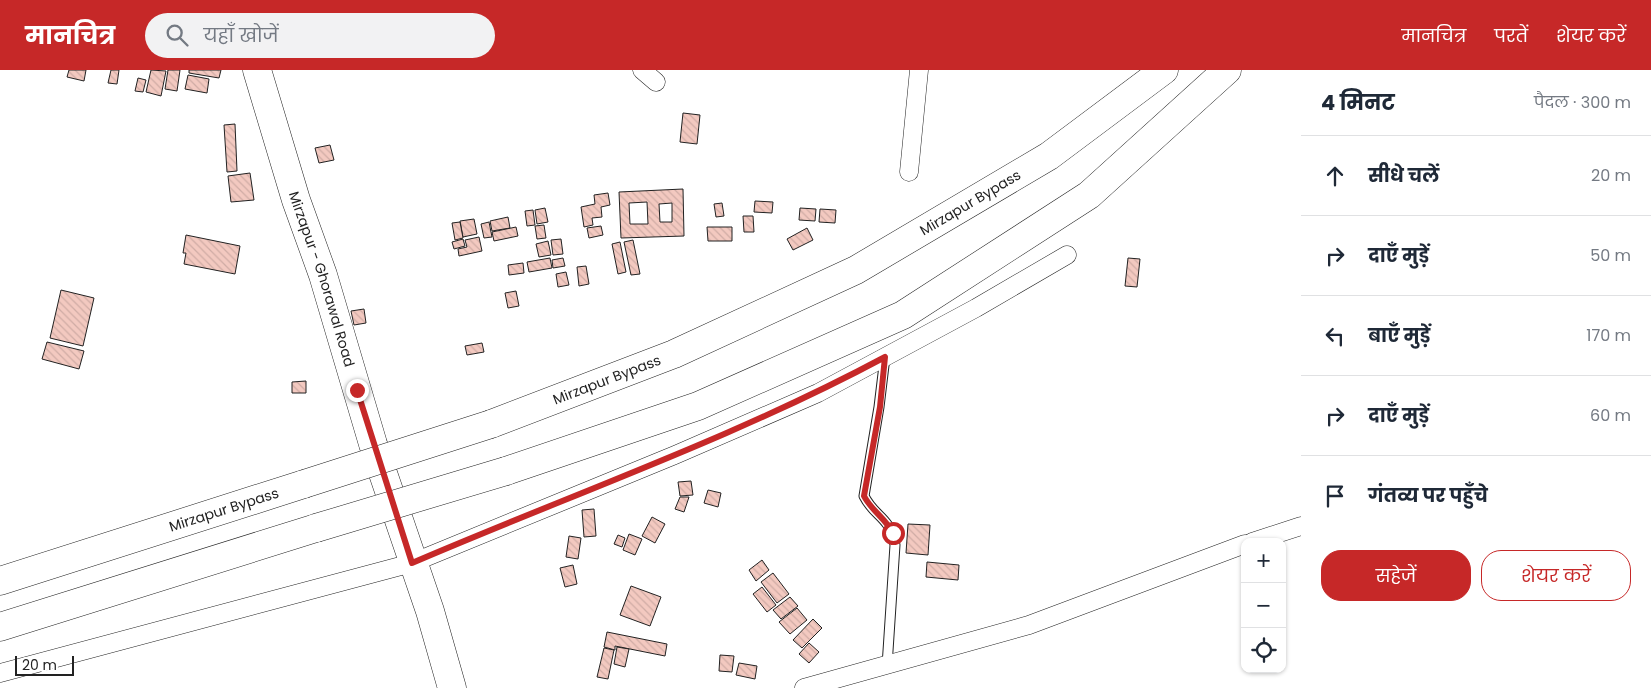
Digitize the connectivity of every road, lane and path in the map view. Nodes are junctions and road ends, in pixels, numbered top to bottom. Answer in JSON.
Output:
{"nodes":[{"id":1,"x":256,"y":70,"type":"edge"},
{"id":2,"x":642,"y":70,"type":"edge"},
{"id":3,"x":919,"y":70,"type":"edge"},
{"id":4,"x":1164,"y":70,"type":"edge"},
{"id":5,"x":1227,"y":70,"type":"edge"},
{"id":6,"x":656,"y":82,"type":"dead end"},
{"id":7,"x":909,"y":172,"type":"dead end"},
{"id":8,"x":1067,"y":255,"type":"dead end"},
{"id":9,"x":885,"y":357,"type":"junction"},
{"id":10,"x":1301,"y":526,"type":"edge"},
{"id":11,"x":1264,"y":538,"type":"edge"},
{"id":12,"x":1241,"y":546,"type":"edge"},
{"id":13,"x":412,"y":563,"type":"junction"},
{"id":14,"x":0,"y":581,"type":"edge"},
{"id":15,"x":0,"y":627,"type":"edge"},
{"id":16,"x":887,"y":666,"type":"junction"},
{"id":17,"x":0,"y":673,"type":"edge"},
{"id":18,"x":452,"y":688,"type":"edge"},
{"id":19,"x":804,"y":688,"type":"edge"}],
"edges":[{"from":1,"to":13,"type":"main road","name":"Mirzapur - Ghorawal Road"},
{"from":2,"to":6,"type":"street"},
{"from":3,"to":7,"type":"street"},
{"from":4,"to":14,"type":"main road","name":"Mirzapur Bypass","bridge":true},
{"from":5,"to":15,"type":"main road","bridge":true},
{"from":8,"to":9,"type":"street"},
{"from":9,"to":13,"type":"street"},
{"from":9,"to":16,"type":"lane"},
{"from":10,"to":11,"type":"street"},
{"from":12,"to":16,"type":"street"},
{"from":13,"to":17,"type":"street"},
{"from":13,"to":18,"type":"main road","name":"Mirzapur - Ghorawal Road"},
{"from":16,"to":19,"type":"street"}]}
